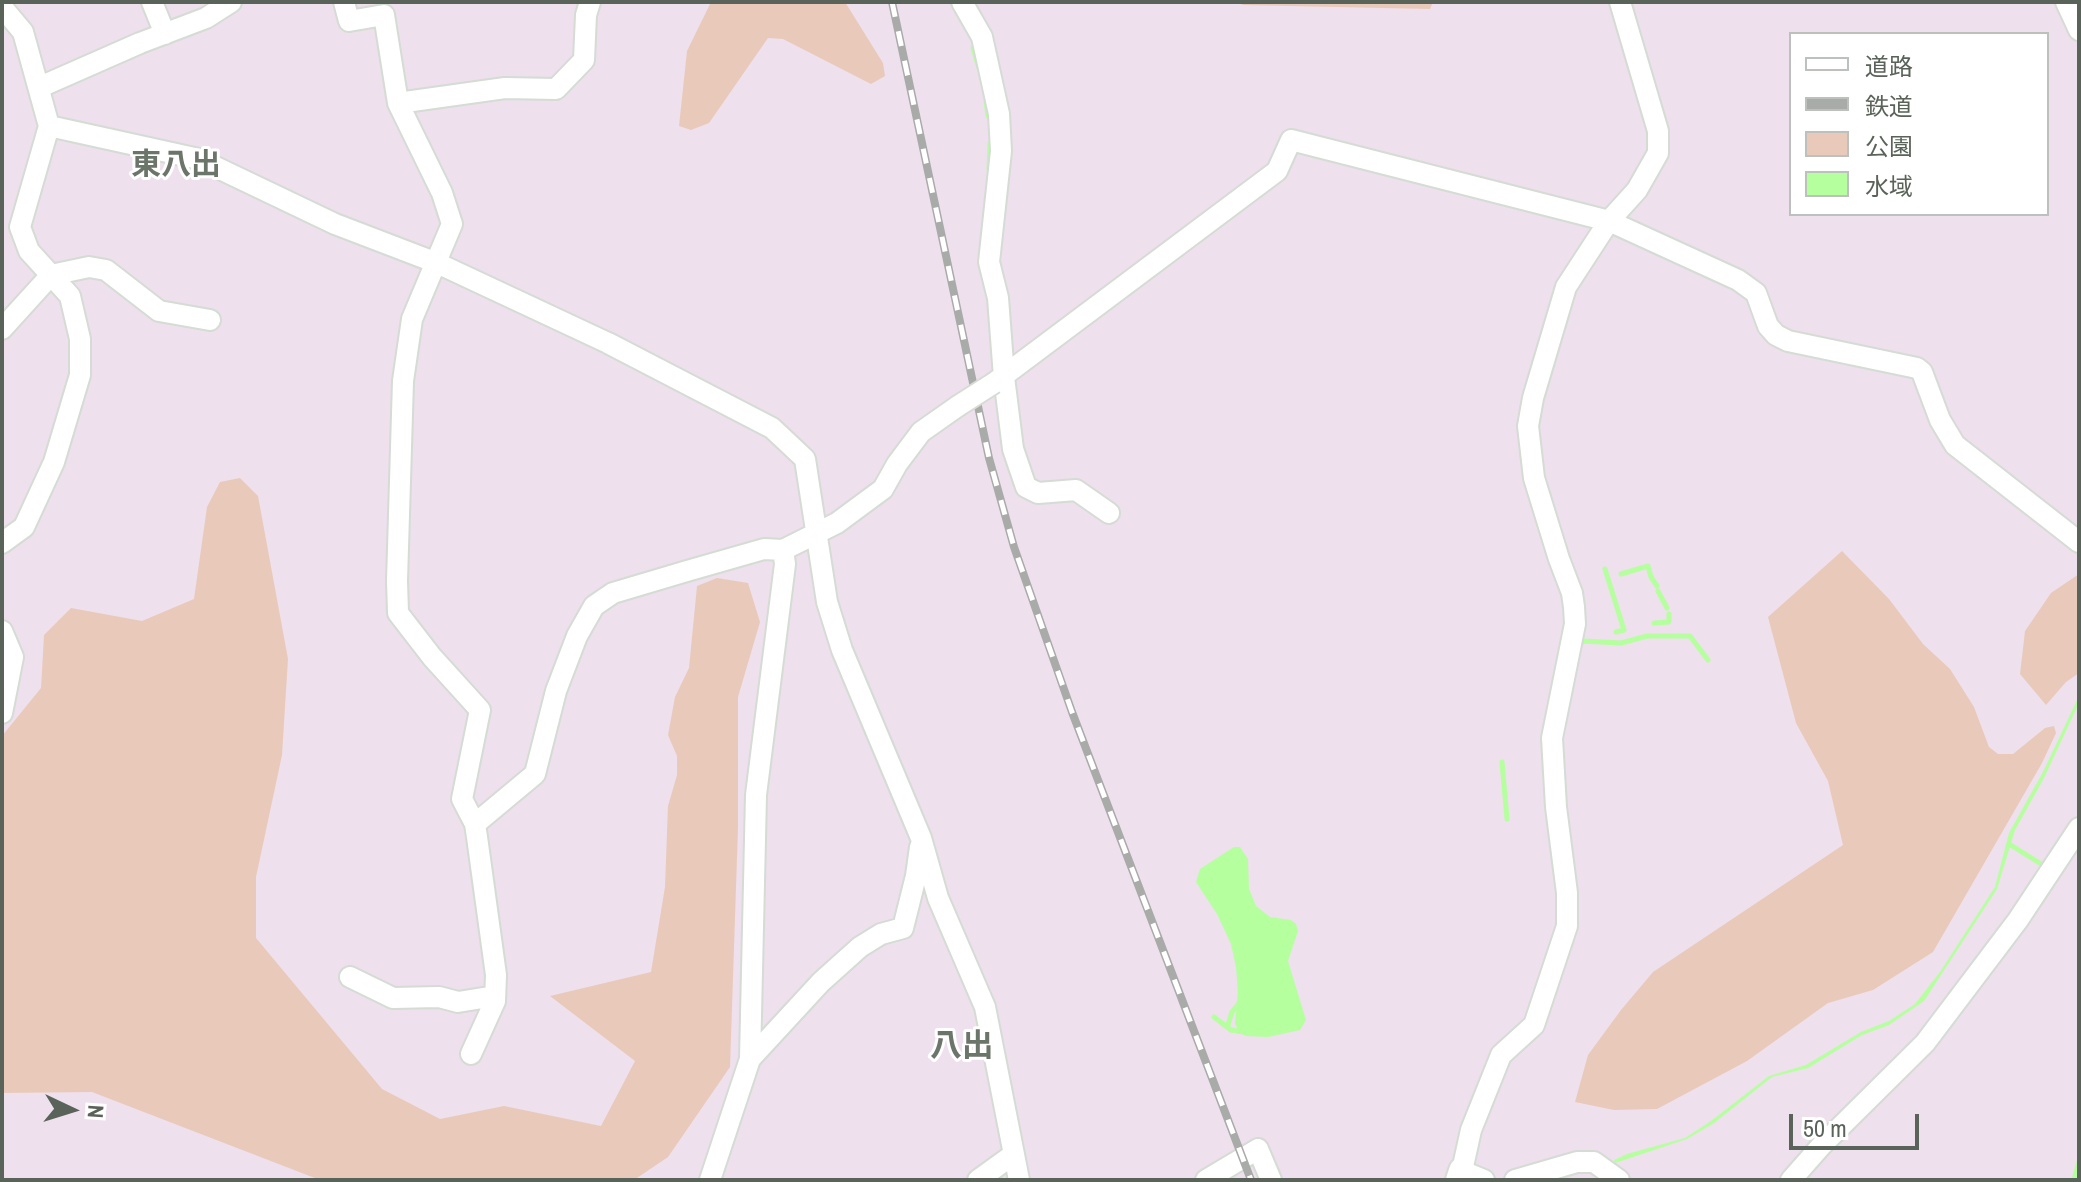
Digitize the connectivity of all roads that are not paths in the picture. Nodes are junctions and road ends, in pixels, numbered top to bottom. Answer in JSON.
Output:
{"nodes":[{"id":1,"x":152,"y":2,"type":"edge"},
{"id":2,"x":231,"y":2,"type":"edge"},
{"id":3,"x":344,"y":2,"type":"edge"},
{"id":4,"x":590,"y":2,"type":"edge"},
{"id":5,"x":962,"y":2,"type":"edge"},
{"id":6,"x":1620,"y":2,"type":"edge"},
{"id":7,"x":2066,"y":2,"type":"edge"},
{"id":8,"x":2,"y":7,"type":"edge"},
{"id":9,"x":2079,"y":30,"type":"edge"},
{"id":10,"x":165,"y":34,"type":"junction"},
{"id":11,"x":40,"y":87,"type":"junction"},
{"id":12,"x":398,"y":103,"type":"junction"},
{"id":13,"x":49,"y":126,"type":"junction"},
{"id":14,"x":1609,"y":221,"type":"junction"},
{"id":15,"x":437,"y":263,"type":"junction"},
{"id":16,"x":51,"y":275,"type":"junction"},
{"id":17,"x":210,"y":320,"type":"dead end"},
{"id":18,"x":2,"y":329,"type":"edge"},
{"id":19,"x":999,"y":380,"type":"junction"},
{"id":20,"x":1109,"y":513,"type":"dead end"},
{"id":21,"x":816,"y":533,"type":"junction"},
{"id":22,"x":2079,"y":542,"type":"edge"},
{"id":23,"x":2,"y":543,"type":"edge"},
{"id":24,"x":783,"y":550,"type":"junction"},
{"id":25,"x":2,"y":631,"type":"edge"},
{"id":26,"x":2,"y":713,"type":"edge"},
{"id":27,"x":475,"y":824,"type":"junction"},
{"id":28,"x":2079,"y":828,"type":"edge"},
{"id":29,"x":921,"y":838,"type":"junction"},
{"id":30,"x":350,"y":977,"type":"dead end"},
{"id":31,"x":495,"y":996,"type":"junction"},
{"id":32,"x":471,"y":1054,"type":"dead end"},
{"id":33,"x":750,"y":1059,"type":"junction"},
{"id":34,"x":1014,"y":1154,"type":"junction"},
{"id":35,"x":1468,"y":1177,"type":"edge"},
{"id":36,"x":710,"y":1180,"type":"edge"},
{"id":37,"x":978,"y":1180,"type":"edge"},
{"id":38,"x":1019,"y":1180,"type":"edge"},
{"id":39,"x":1206,"y":1180,"type":"edge"},
{"id":40,"x":1271,"y":1180,"type":"edge"},
{"id":41,"x":1515,"y":1180,"type":"edge"},
{"id":42,"x":1619,"y":1180,"type":"edge"},
{"id":43,"x":1791,"y":1180,"type":"edge"}],
"edges":[{"from":1,"to":10,"type":"street"},
{"from":2,"to":10,"type":"street"},
{"from":3,"to":12,"type":"street"},
{"from":4,"to":12,"type":"street"},
{"from":5,"to":19,"type":"street"},
{"from":6,"to":14,"type":"street"},
{"from":7,"to":9,"type":"street"},
{"from":8,"to":11,"type":"street"},
{"from":10,"to":11,"type":"street"},
{"from":11,"to":13,"type":"street"},
{"from":12,"to":15,"type":"street"},
{"from":13,"to":15,"type":"street"},
{"from":13,"to":16,"type":"street"},
{"from":14,"to":19,"type":"street"},
{"from":14,"to":22,"type":"street"},
{"from":14,"to":35,"type":"street"},
{"from":15,"to":21,"type":"street"},
{"from":15,"to":27,"type":"street"},
{"from":16,"to":17,"type":"street"},
{"from":16,"to":18,"type":"street"},
{"from":16,"to":23,"type":"street"},
{"from":19,"to":20,"type":"street"},
{"from":19,"to":21,"type":"street","bridge":true},
{"from":21,"to":24,"type":"street"},
{"from":21,"to":29,"type":"street"},
{"from":24,"to":27,"type":"street"},
{"from":24,"to":33,"type":"street"},
{"from":25,"to":26,"type":"street"},
{"from":27,"to":31,"type":"street"},
{"from":28,"to":43,"type":"street"},
{"from":29,"to":33,"type":"street"},
{"from":29,"to":34,"type":"street"},
{"from":30,"to":31,"type":"street"},
{"from":31,"to":32,"type":"street"},
{"from":33,"to":36,"type":"street"},
{"from":34,"to":37,"type":"street"},
{"from":34,"to":38,"type":"street"},
{"from":39,"to":40,"type":"street"},
{"from":41,"to":42,"type":"street"}]}
